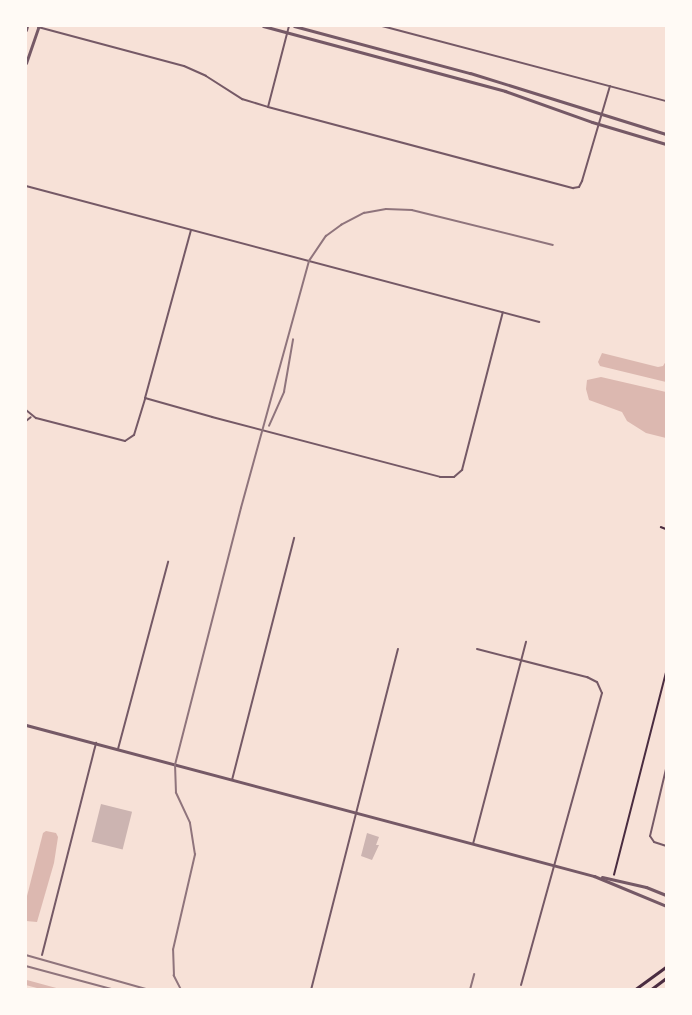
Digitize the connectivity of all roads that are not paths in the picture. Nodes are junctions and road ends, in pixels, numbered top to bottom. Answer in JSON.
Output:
{"nodes":[{"id":1,"x":27,"y":26,"type":"edge"},
{"id":2,"x":38,"y":26,"type":"edge"},
{"id":3,"x":263,"y":26,"type":"edge"},
{"id":4,"x":289,"y":26,"type":"edge"},
{"id":5,"x":294,"y":26,"type":"edge"},
{"id":6,"x":382,"y":26,"type":"edge"},
{"id":7,"x":26,"y":30,"type":"edge"},
{"id":8,"x":287,"y":33,"type":"junction"},
{"id":9,"x":26,"y":63,"type":"edge"},
{"id":10,"x":610,"y":86,"type":"junction"},
{"id":11,"x":666,"y":101,"type":"edge"},
{"id":12,"x":268,"y":107,"type":"junction"},
{"id":13,"x":601,"y":115,"type":"junction"},
{"id":14,"x":598,"y":124,"type":"junction"},
{"id":15,"x":666,"y":134,"type":"edge"},
{"id":16,"x":666,"y":144,"type":"edge"},
{"id":17,"x":26,"y":186,"type":"edge"},
{"id":18,"x":191,"y":230,"type":"junction"},
{"id":19,"x":503,"y":312,"type":"junction"},
{"id":20,"x":539,"y":322,"type":"dead end"},
{"id":21,"x":145,"y":398,"type":"junction"},
{"id":22,"x":26,"y":410,"type":"edge"},
{"id":23,"x":31,"y":417,"type":"junction"},
{"id":24,"x":26,"y":421,"type":"edge"},
{"id":25,"x":294,"y":538,"type":"dead end"},
{"id":26,"x":168,"y":562,"type":"dead end"},
{"id":27,"x":526,"y":642,"type":"dead end"},
{"id":28,"x":399,"y":649,"type":"dead end"},
{"id":29,"x":477,"y":649,"type":"dead end"},
{"id":30,"x":522,"y":660,"type":"junction"},
{"id":31,"x":26,"y":725,"type":"edge"},
{"id":32,"x":96,"y":743,"type":"junction"},
{"id":33,"x":118,"y":749,"type":"junction"},
{"id":34,"x":666,"y":769,"type":"edge"},
{"id":35,"x":232,"y":780,"type":"junction"},
{"id":36,"x":356,"y":813,"type":"junction"},
{"id":37,"x":473,"y":844,"type":"junction"},
{"id":38,"x":666,"y":846,"type":"edge"},
{"id":39,"x":554,"y":865,"type":"junction"},
{"id":40,"x":594,"y":876,"type":"junction"},
{"id":41,"x":646,"y":887,"type":"junction"},
{"id":42,"x":630,"y":889,"type":"junction"},
{"id":43,"x":666,"y":895,"type":"edge"},
{"id":44,"x":666,"y":906,"type":"edge"},
{"id":45,"x":42,"y":955,"type":"dead end"},
{"id":46,"x":666,"y":968,"type":"edge"},
{"id":47,"x":666,"y":978,"type":"edge"},
{"id":48,"x":521,"y":985,"type":"dead end"},
{"id":49,"x":311,"y":990,"type":"edge"},
{"id":50,"x":634,"y":990,"type":"edge"},
{"id":51,"x":650,"y":990,"type":"edge"}],
"edges":[{"from":1,"to":7,"type":"street"},
{"from":2,"to":9,"type":"street"},
{"from":2,"to":12,"type":"street"},
{"from":3,"to":8,"type":"street"},
{"from":4,"to":8,"type":"street"},
{"from":5,"to":13,"type":"street"},
{"from":6,"to":10,"type":"street"},
{"from":8,"to":12,"type":"street"},
{"from":8,"to":14,"type":"street"},
{"from":10,"to":11,"type":"street"},
{"from":10,"to":13,"type":"street"},
{"from":12,"to":14,"type":"street"},
{"from":13,"to":14,"type":"street"},
{"from":13,"to":15,"type":"street"},
{"from":14,"to":16,"type":"street"},
{"from":17,"to":18,"type":"street"},
{"from":18,"to":19,"type":"street"},
{"from":18,"to":21,"type":"street"},
{"from":19,"to":20,"type":"street"},
{"from":19,"to":21,"type":"street"},
{"from":21,"to":23,"type":"street"},
{"from":22,"to":23,"type":"street"},
{"from":23,"to":24,"type":"street"},
{"from":25,"to":35,"type":"street"},
{"from":26,"to":33,"type":"street"},
{"from":27,"to":30,"type":"street"},
{"from":28,"to":36,"type":"street"},
{"from":29,"to":30,"type":"street"},
{"from":30,"to":37,"type":"street"},
{"from":30,"to":39,"type":"street"},
{"from":31,"to":32,"type":"street"},
{"from":32,"to":33,"type":"street"},
{"from":32,"to":45,"type":"street"},
{"from":33,"to":35,"type":"street"},
{"from":34,"to":38,"type":"street"},
{"from":35,"to":36,"type":"street"},
{"from":36,"to":37,"type":"street"},
{"from":36,"to":49,"type":"street"},
{"from":37,"to":39,"type":"street"},
{"from":39,"to":40,"type":"street"},
{"from":39,"to":48,"type":"street"},
{"from":40,"to":41,"type":"street"},
{"from":40,"to":42,"type":"street"},
{"from":41,"to":42,"type":"street"},
{"from":41,"to":43,"type":"street"},
{"from":42,"to":44,"type":"street"},
{"from":46,"to":50,"type":"main road"},
{"from":47,"to":51,"type":"main road"}]}
